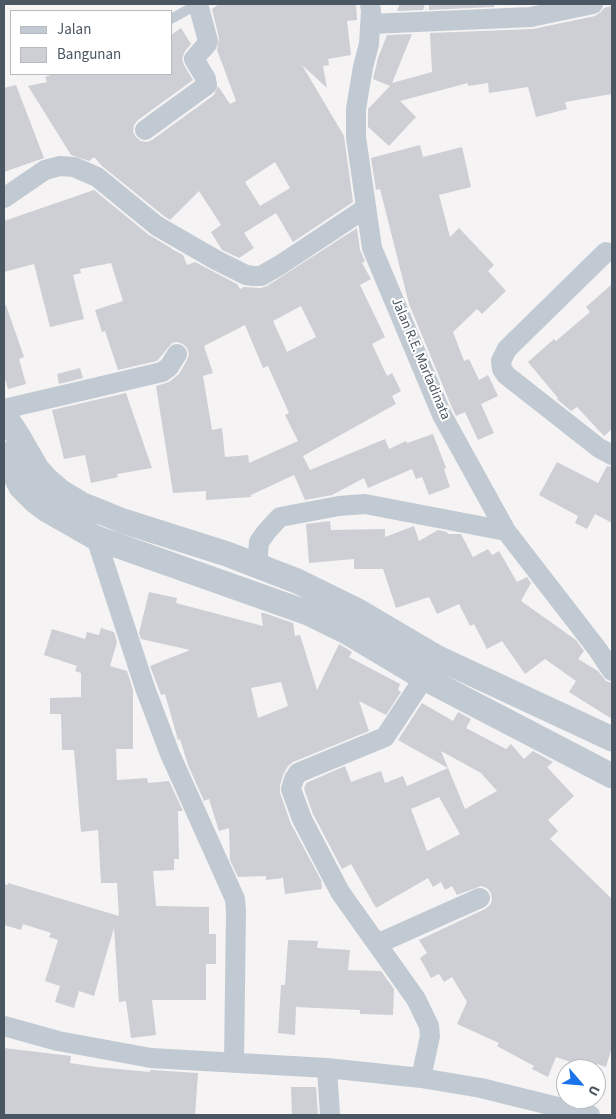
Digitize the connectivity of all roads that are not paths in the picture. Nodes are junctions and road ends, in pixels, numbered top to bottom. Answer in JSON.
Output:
{"nodes":[{"id":1,"x":198,"y":4,"type":"edge"},
{"id":2,"x":370,"y":4,"type":"edge"},
{"id":3,"x":593,"y":4,"type":"edge"},
{"id":4,"x":172,"y":18,"type":"edge"},
{"id":5,"x":371,"y":24,"type":"junction"},
{"id":6,"x":145,"y":130,"type":"dead end"},
{"id":7,"x":4,"y":198,"type":"edge"},
{"id":8,"x":366,"y":208,"type":"junction"},
{"id":9,"x":606,"y":252,"type":"dead end"},
{"id":10,"x":177,"y":354,"type":"dead end"},
{"id":11,"x":4,"y":408,"type":"edge"},
{"id":12,"x":4,"y":415,"type":"edge"},
{"id":13,"x":4,"y":454,"type":"edge"},
{"id":14,"x":612,"y":454,"type":"edge"},
{"id":15,"x":506,"y":531,"type":"junction"},
{"id":16,"x":96,"y":538,"type":"junction"},
{"id":17,"x":259,"y":567,"type":"junction"},
{"id":18,"x":352,"y":622,"type":"junction"},
{"id":19,"x":612,"y":672,"type":"edge"},
{"id":20,"x":424,"y":678,"type":"junction"},
{"id":21,"x":612,"y":739,"type":"edge"},
{"id":22,"x":612,"y":776,"type":"edge"},
{"id":23,"x":480,"y":898,"type":"dead end"},
{"id":24,"x":378,"y":944,"type":"junction"},
{"id":25,"x":4,"y":1026,"type":"edge"},
{"id":26,"x":234,"y":1062,"type":"junction"},
{"id":27,"x":327,"y":1068,"type":"junction"},
{"id":28,"x":421,"y":1078,"type":"junction"},
{"id":29,"x":330,"y":1115,"type":"edge"},
{"id":30,"x":590,"y":1115,"type":"edge"}],
"edges":[{"from":1,"to":4,"type":"lane"},
{"from":1,"to":6,"type":"street"},
{"from":2,"to":5,"type":"street","name":"Jalan R.E. Martadinata"},
{"from":3,"to":5,"type":"street"},
{"from":5,"to":8,"type":"street","name":"Jalan R.E. Martadinata"},
{"from":7,"to":8,"type":"street"},
{"from":8,"to":15,"type":"street","name":"Jalan R.E. Martadinata"},
{"from":9,"to":14,"type":"street"},
{"from":10,"to":11,"type":"street"},
{"from":12,"to":17,"type":"street"},
{"from":13,"to":16,"type":"street"},
{"from":15,"to":17,"type":"street"},
{"from":15,"to":19,"type":"street","name":"Jalan R.E. Martadinata"},
{"from":16,"to":18,"type":"street"},
{"from":16,"to":26,"type":"street"},
{"from":17,"to":18,"type":"street"},
{"from":18,"to":20,"type":"street"},
{"from":18,"to":21,"type":"street"},
{"from":20,"to":22,"type":"street"},
{"from":20,"to":24,"type":"street"},
{"from":23,"to":24,"type":"street"},
{"from":24,"to":28,"type":"street"},
{"from":25,"to":26,"type":"street"},
{"from":26,"to":27,"type":"street"},
{"from":27,"to":28,"type":"street"},
{"from":27,"to":29,"type":"street"},
{"from":28,"to":30,"type":"street"}]}
